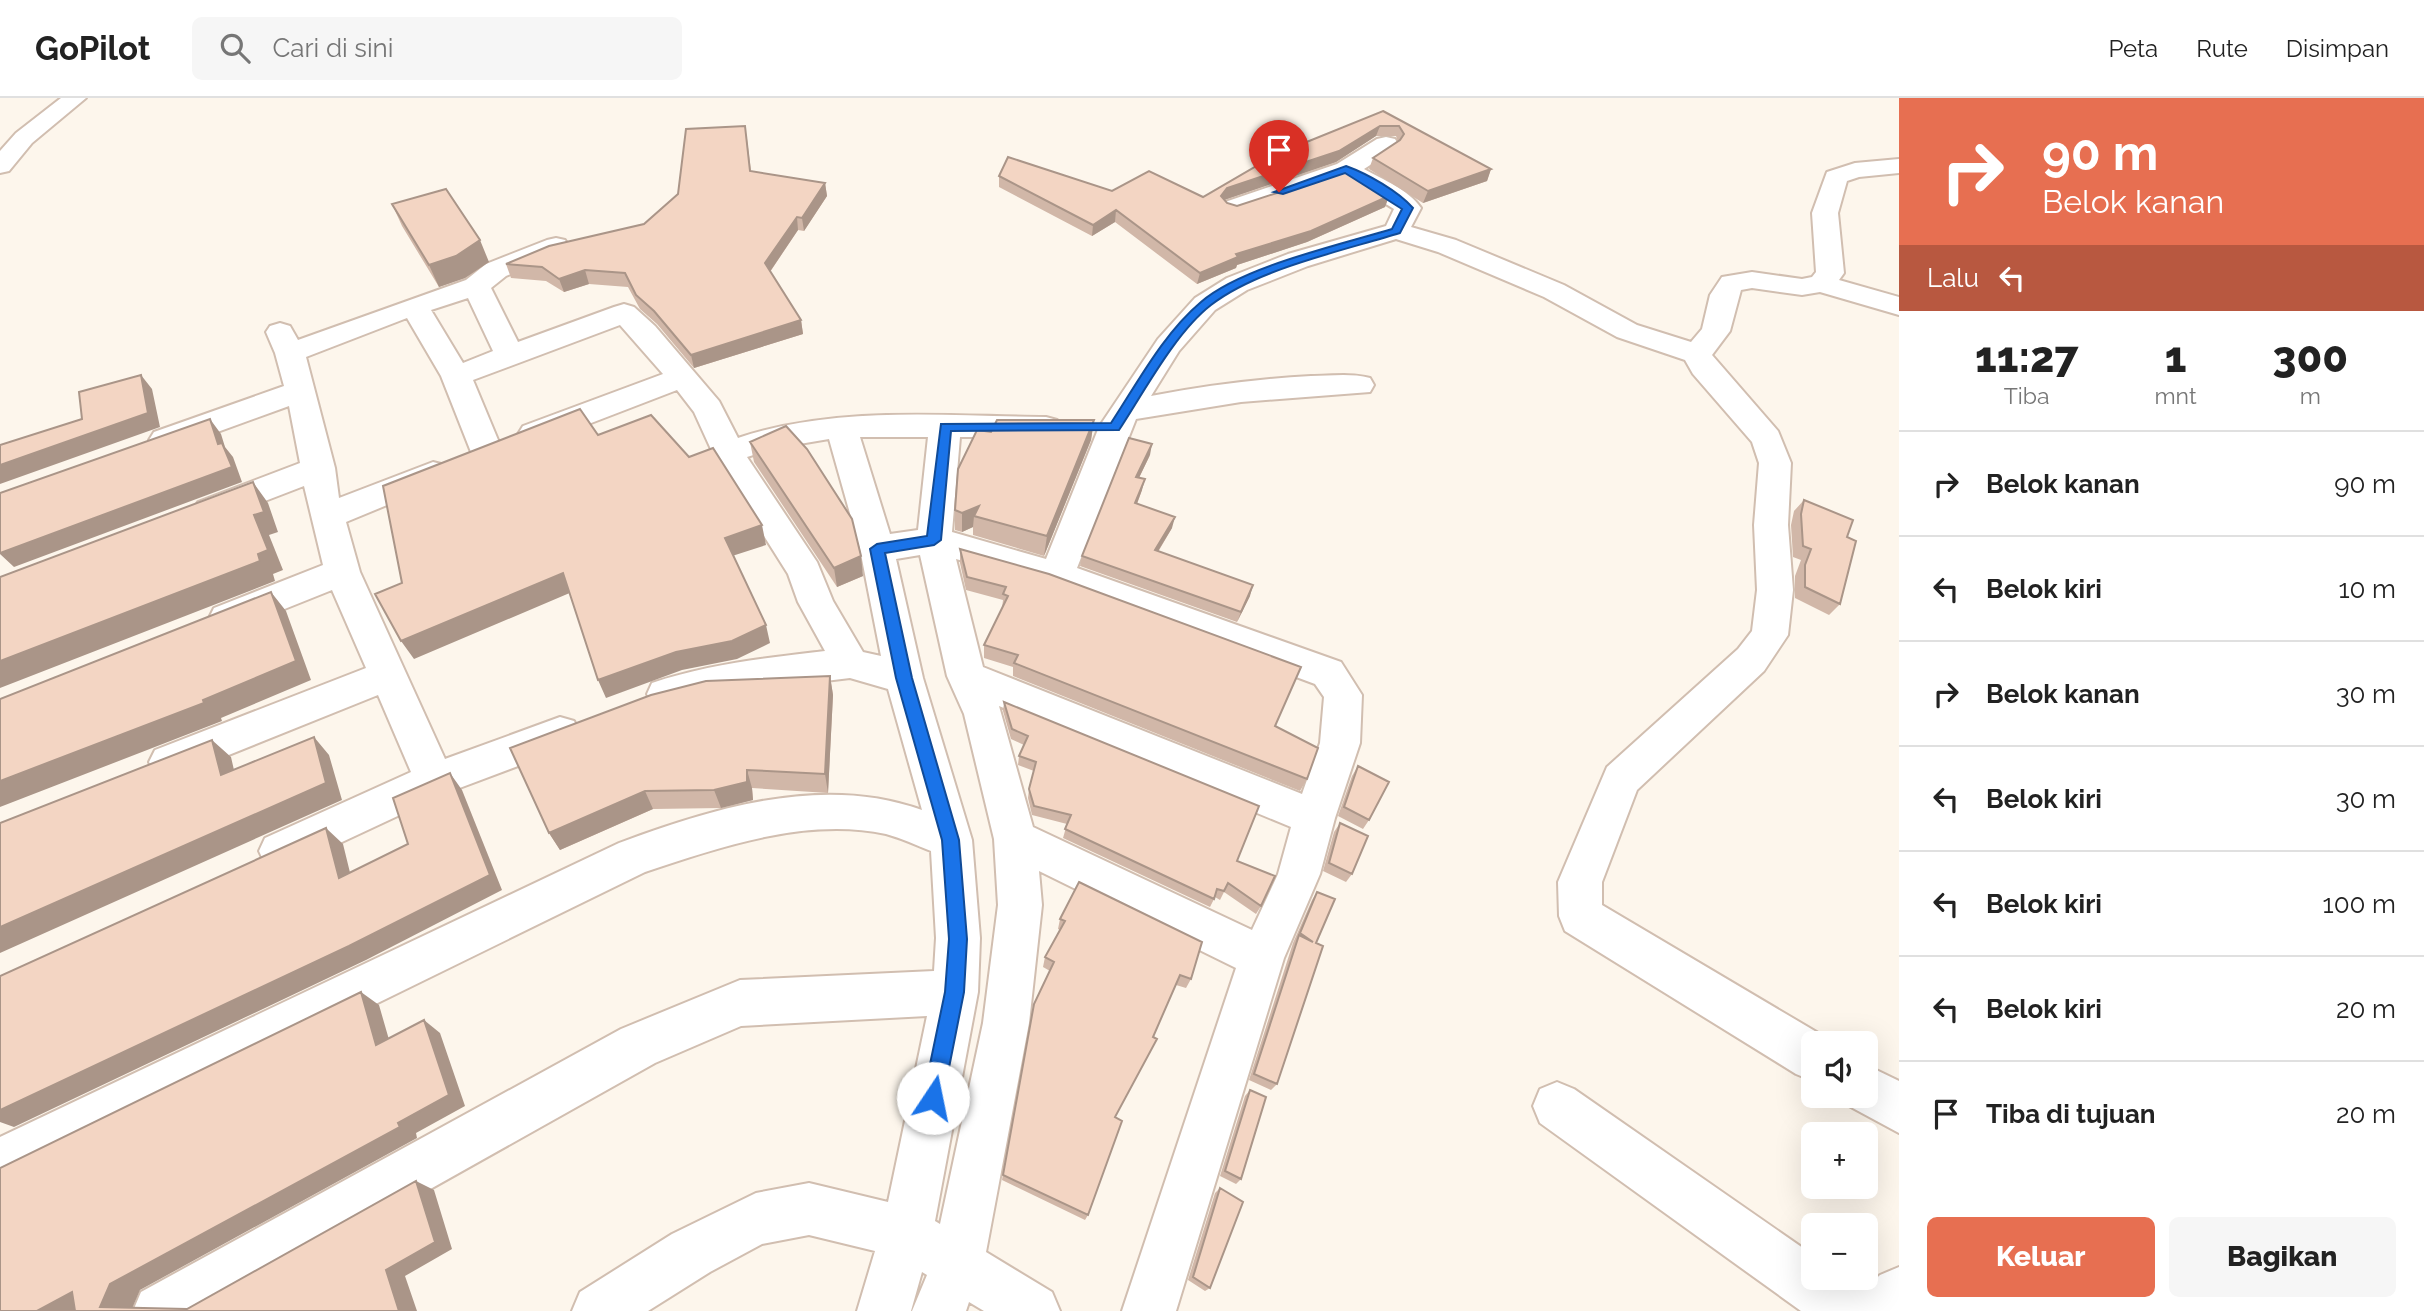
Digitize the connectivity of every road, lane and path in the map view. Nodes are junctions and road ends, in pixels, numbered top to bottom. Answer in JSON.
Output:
{"nodes":[{"id":1,"x":75,"y":98,"type":"edge"},
{"id":2,"x":1386,"y":144,"type":"dead end"},
{"id":3,"x":0,"y":166,"type":"edge"},
{"id":4,"x":1899,"y":166,"type":"edge"},
{"id":5,"x":1346,"y":169,"type":"junction"},
{"id":6,"x":1234,"y":207,"type":"edge"},
{"id":7,"x":1396,"y":231,"type":"junction"},
{"id":8,"x":575,"y":242,"type":"edge"},
{"id":9,"x":1821,"y":284,"type":"junction"},
{"id":10,"x":477,"y":286,"type":"junction"},
{"id":11,"x":414,"y":306,"type":"junction"},
{"id":12,"x":1899,"y":306,"type":"edge"},
{"id":13,"x":1697,"y":354,"type":"junction"},
{"id":14,"x":510,"y":355,"type":"junction"},
{"id":15,"x":456,"y":376,"type":"junction"},
{"id":16,"x":683,"y":377,"type":"junction"},
{"id":17,"x":1359,"y":385,"type":"dead end"},
{"id":18,"x":301,"y":391,"type":"junction"},
{"id":19,"x":1100,"y":423,"type":"junction"},
{"id":20,"x":841,"y":426,"type":"junction"},
{"id":21,"x":945,"y":427,"type":"junction"},
{"id":22,"x":131,"y":452,"type":"edge"},
{"id":23,"x":487,"y":452,"type":"junction"},
{"id":24,"x":732,"y":457,"type":"junction"},
{"id":25,"x":319,"y":468,"type":"junction"},
{"id":26,"x":328,"y":515,"type":"junction"},
{"id":27,"x":178,"y":522,"type":"edge"},
{"id":28,"x":934,"y":540,"type":"junction"},
{"id":29,"x":877,"y":549,"type":"junction"},
{"id":30,"x":342,"y":572,"type":"junction"},
{"id":31,"x":1057,"y":575,"type":"junction"},
{"id":32,"x":190,"y":632,"type":"edge"},
{"id":33,"x":850,"y":663,"type":"junction"},
{"id":34,"x":388,"y":675,"type":"junction"},
{"id":35,"x":965,"y":676,"type":"junction"},
{"id":36,"x":904,"y":678,"type":"junction"},
{"id":37,"x":631,"y":706,"type":"edge"},
{"id":38,"x":592,"y":721,"type":"edge"},
{"id":39,"x":129,"y":777,"type":"edge"},
{"id":40,"x":435,"y":780,"type":"junction"},
{"id":41,"x":1314,"y":818,"type":"junction"},
{"id":42,"x":1015,"y":839,"type":"junction"},
{"id":43,"x":951,"y":840,"type":"junction"},
{"id":44,"x":249,"y":865,"type":"edge"},
{"id":45,"x":1262,"y":958,"type":"junction"},
{"id":46,"x":955,"y":992,"type":"junction"},
{"id":47,"x":1801,"y":1050,"type":"edge"},
{"id":48,"x":1878,"y":1096,"type":"edge"},
{"id":49,"x":1557,"y":1106,"type":"dead end"},
{"id":50,"x":1899,"y":1109,"type":"edge"},
{"id":51,"x":0,"y":1163,"type":"edge"},
{"id":52,"x":907,"y":1233,"type":"junction"},
{"id":53,"x":958,"y":1263,"type":"junction"},
{"id":54,"x":1899,"y":1294,"type":"edge"},
{"id":55,"x":160,"y":1311,"type":"edge"},
{"id":56,"x":599,"y":1311,"type":"edge"},
{"id":57,"x":884,"y":1311,"type":"edge"},
{"id":58,"x":939,"y":1311,"type":"edge"},
{"id":59,"x":1033,"y":1311,"type":"edge"},
{"id":60,"x":1149,"y":1311,"type":"edge"},
{"id":61,"x":1847,"y":1311,"type":"edge"},
{"id":62,"x":1881,"y":1311,"type":"edge"}],
"edges":[{"from":1,"to":3,"type":"street"},
{"from":2,"to":5,"type":"street"},
{"from":4,"to":9,"type":"street"},
{"from":5,"to":6,"type":"street"},
{"from":5,"to":7,"type":"street"},
{"from":7,"to":13,"type":"street"},
{"from":7,"to":19,"type":"street"},
{"from":8,"to":10,"type":"street"},
{"from":9,"to":12,"type":"street"},
{"from":9,"to":13,"type":"street"},
{"from":10,"to":11,"type":"street"},
{"from":10,"to":14,"type":"street"},
{"from":11,"to":15,"type":"street"},
{"from":11,"to":18,"type":"street"},
{"from":13,"to":47,"type":"street"},
{"from":14,"to":15,"type":"street"},
{"from":14,"to":16,"type":"street"},
{"from":15,"to":23,"type":"street"},
{"from":16,"to":23,"type":"street"},
{"from":16,"to":24,"type":"street"},
{"from":17,"to":19,"type":"street"},
{"from":18,"to":22,"type":"street"},
{"from":18,"to":25,"type":"street"},
{"from":19,"to":21,"type":"street"},
{"from":19,"to":31,"type":"street"},
{"from":20,"to":21,"type":"street"},
{"from":20,"to":24,"type":"street"},
{"from":20,"to":29,"type":"street"},
{"from":21,"to":28,"type":"street"},
{"from":23,"to":26,"type":"street"},
{"from":24,"to":33,"type":"street"},
{"from":25,"to":26,"type":"street"},
{"from":25,"to":27,"type":"street"},
{"from":26,"to":30,"type":"street"},
{"from":28,"to":29,"type":"street"},
{"from":28,"to":31,"type":"street"},
{"from":28,"to":35,"type":"street"},
{"from":29,"to":36,"type":"street"},
{"from":30,"to":32,"type":"street"},
{"from":30,"to":34,"type":"street"},
{"from":31,"to":41,"type":"street"},
{"from":33,"to":36,"type":"street"},
{"from":33,"to":37,"type":"street"},
{"from":34,"to":39,"type":"street"},
{"from":34,"to":40,"type":"street"},
{"from":35,"to":41,"type":"street"},
{"from":35,"to":42,"type":"street"},
{"from":36,"to":43,"type":"street"},
{"from":38,"to":40,"type":"street"},
{"from":40,"to":44,"type":"street"},
{"from":41,"to":45,"type":"street"},
{"from":42,"to":45,"type":"street"},
{"from":42,"to":53,"type":"street"},
{"from":43,"to":46,"type":"street"},
{"from":43,"to":51,"type":"street"},
{"from":45,"to":60,"type":"street"},
{"from":46,"to":52,"type":"street"},
{"from":46,"to":55,"type":"street"},
{"from":48,"to":50,"type":"street"},
{"from":49,"to":61,"type":"street"},
{"from":52,"to":53,"type":"street"},
{"from":52,"to":56,"type":"street"},
{"from":52,"to":57,"type":"street"},
{"from":53,"to":58,"type":"street"},
{"from":53,"to":59,"type":"street"},
{"from":54,"to":62,"type":"street"}]}
